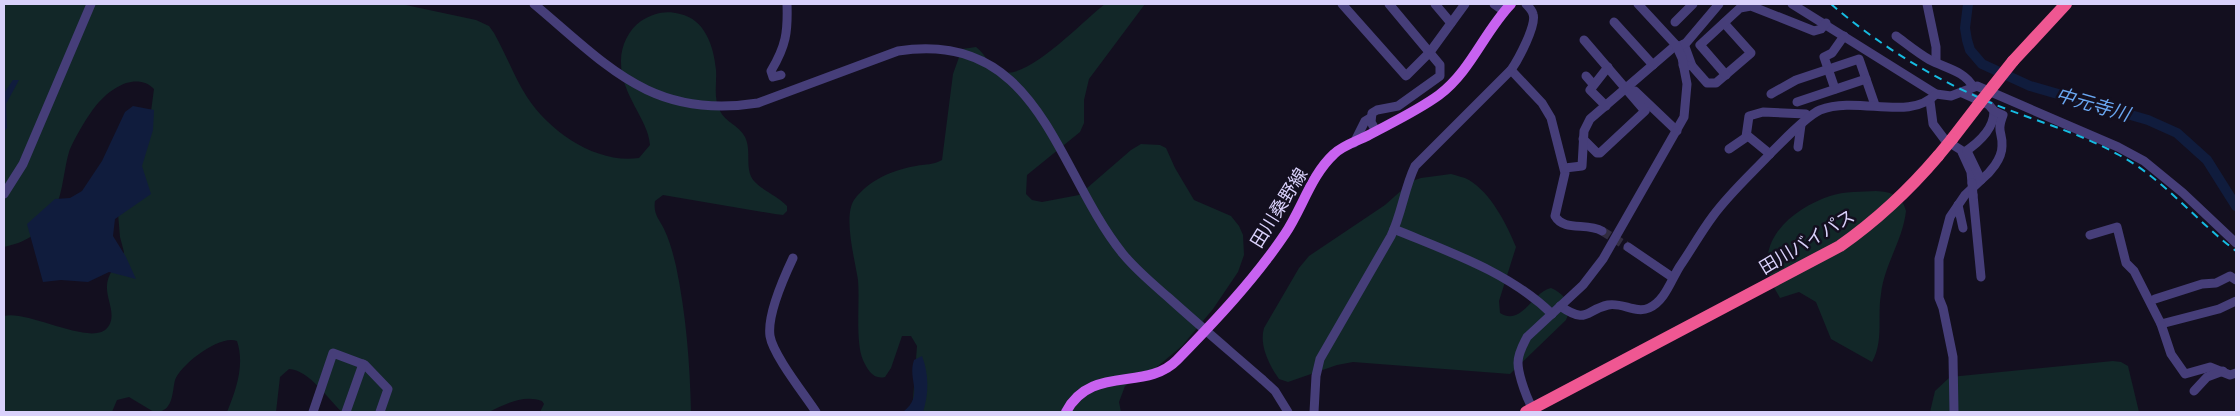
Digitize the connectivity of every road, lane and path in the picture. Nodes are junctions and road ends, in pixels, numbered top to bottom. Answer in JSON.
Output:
{"nodes":[{"id":1,"x":91,"y":4,"type":"edge"},
{"id":2,"x":534,"y":4,"type":"edge"},
{"id":3,"x":787,"y":4,"type":"edge"},
{"id":4,"x":1342,"y":4,"type":"edge"},
{"id":5,"x":1435,"y":4,"type":"edge"},
{"id":6,"x":1464,"y":4,"type":"edge"},
{"id":7,"x":1494,"y":4,"type":"edge"},
{"id":8,"x":1526,"y":4,"type":"edge"},
{"id":9,"x":1638,"y":4,"type":"edge"},
{"id":10,"x":1693,"y":4,"type":"edge"},
{"id":11,"x":1719,"y":4,"type":"edge"},
{"id":12,"x":1792,"y":4,"type":"edge"},
{"id":13,"x":1927,"y":4,"type":"edge"},
{"id":14,"x":2066,"y":4,"type":"edge"},
{"id":15,"x":1392,"y":5,"type":"edge"},
{"id":16,"x":545,"y":7,"type":"edge"},
{"id":17,"x":1508,"y":7,"type":"edge"},
{"id":18,"x":1614,"y":22,"type":"dead end"},
{"id":19,"x":1675,"y":22,"type":"dead end"},
{"id":20,"x":1451,"y":23,"type":"junction"},
{"id":21,"x":1724,"y":23,"type":"junction"},
{"id":22,"x":1826,"y":24,"type":"junction"},
{"id":23,"x":1844,"y":36,"type":"junction"},
{"id":24,"x":1896,"y":36,"type":"dead end"},
{"id":25,"x":1584,"y":40,"type":"dead end"},
{"id":26,"x":1858,"y":44,"type":"junction"},
{"id":27,"x":1679,"y":45,"type":"junction"},
{"id":28,"x":1430,"y":52,"type":"junction"},
{"id":29,"x":1860,"y":59,"type":"junction"},
{"id":30,"x":1936,"y":62,"type":"junction"},
{"id":31,"x":1653,"y":65,"type":"junction"},
{"id":32,"x":1688,"y":66,"type":"junction"},
{"id":33,"x":1608,"y":67,"type":"junction"},
{"id":34,"x":1828,"y":69,"type":"junction"},
{"id":35,"x":1511,"y":70,"type":"junction"},
{"id":36,"x":1726,"y":74,"type":"junction"},
{"id":37,"x":781,"y":75,"type":"dead end"},
{"id":38,"x":1586,"y":76,"type":"dead end"},
{"id":39,"x":1866,"y":79,"type":"junction"},
{"id":40,"x":1593,"y":84,"type":"junction"},
{"id":41,"x":1628,"y":87,"type":"junction"},
{"id":42,"x":1973,"y":87,"type":"junction"},
{"id":43,"x":1835,"y":90,"type":"junction"},
{"id":44,"x":1962,"y":92,"type":"junction"},
{"id":45,"x":1771,"y":94,"type":"dead end"},
{"id":46,"x":1933,"y":98,"type":"junction"},
{"id":47,"x":2012,"y":102,"type":"junction"},
{"id":48,"x":1875,"y":105,"type":"junction"},
{"id":49,"x":1606,"y":106,"type":"junction"},
{"id":50,"x":1994,"y":111,"type":"junction"},
{"id":51,"x":2004,"y":116,"type":"junction"},
{"id":52,"x":1370,"y":118,"type":"junction"},
{"id":53,"x":1805,"y":119,"type":"junction"},
{"id":54,"x":1376,"y":131,"type":"junction"},
{"id":55,"x":1677,"y":131,"type":"junction"},
{"id":56,"x":1746,"y":137,"type":"junction"},
{"id":57,"x":1583,"y":139,"type":"junction"},
{"id":58,"x":1353,"y":143,"type":"junction"},
{"id":59,"x":1798,"y":147,"type":"dead end"},
{"id":60,"x":1729,"y":148,"type":"dead end"},
{"id":61,"x":1964,"y":152,"type":"junction"},
{"id":62,"x":1770,"y":154,"type":"junction"},
{"id":63,"x":1565,"y":168,"type":"junction"},
{"id":64,"x":1976,"y":182,"type":"junction"},
{"id":65,"x":4,"y":194,"type":"edge"},
{"id":66,"x":1958,"y":205,"type":"junction"},
{"id":67,"x":1963,"y":228,"type":"dead end"},
{"id":68,"x":1394,"y":229,"type":"junction"},
{"id":69,"x":1602,"y":230,"type":"tunnel mouth"},
{"id":70,"x":2090,"y":235,"type":"dead end"},
{"id":71,"x":2236,"y":243,"type":"edge"},
{"id":72,"x":1628,"y":247,"type":"tunnel mouth"},
{"id":73,"x":793,"y":258,"type":"dead end"},
{"id":74,"x":1981,"y":277,"type":"dead end"},
{"id":75,"x":1672,"y":278,"type":"junction"},
{"id":76,"x":2236,"y":280,"type":"edge"},
{"id":77,"x":2155,"y":299,"type":"dead end"},
{"id":78,"x":2236,"y":301,"type":"edge"},
{"id":79,"x":1560,"y":306,"type":"junction"},
{"id":80,"x":1552,"y":314,"type":"junction"},
{"id":81,"x":2161,"y":324,"type":"junction"},
{"id":82,"x":1206,"y":332,"type":"junction"},
{"id":83,"x":363,"y":364,"type":"junction"},
{"id":84,"x":2223,"y":371,"type":"junction"},
{"id":85,"x":2236,"y":373,"type":"edge"},
{"id":86,"x":2194,"y":392,"type":"dead end"},
{"id":87,"x":1532,"y":411,"type":"edge"},
{"id":88,"x":313,"y":412,"type":"edge"},
{"id":89,"x":346,"y":412,"type":"edge"},
{"id":90,"x":380,"y":412,"type":"edge"},
{"id":91,"x":816,"y":412,"type":"edge"},
{"id":92,"x":1066,"y":412,"type":"edge"},
{"id":93,"x":1288,"y":412,"type":"edge"},
{"id":94,"x":1314,"y":412,"type":"edge"},
{"id":95,"x":1954,"y":412,"type":"edge"}],
"edges":[{"from":1,"to":65,"type":"street"},
{"from":2,"to":16,"type":"street"},
{"from":3,"to":37,"type":"street"},
{"from":4,"to":28,"type":"street"},
{"from":5,"to":20,"type":"street"},
{"from":6,"to":20,"type":"street"},
{"from":7,"to":17,"type":"street"},
{"from":8,"to":35,"type":"street"},
{"from":9,"to":27,"type":"street"},
{"from":10,"to":19,"type":"street"},
{"from":11,"to":27,"type":"street"},
{"from":12,"to":22,"type":"street"},
{"from":13,"to":30,"type":"street"},
{"from":14,"to":87,"type":"highway","name":"田川バイパス","bridge":true},
{"from":15,"to":28,"type":"street"},
{"from":16,"to":82,"type":"street"},
{"from":17,"to":54,"type":"main road","name":"田川桑野線"},
{"from":18,"to":31,"type":"street"},
{"from":20,"to":28,"type":"street"},
{"from":21,"to":22,"type":"street"},
{"from":21,"to":36,"type":"street"},
{"from":21,"to":36,"type":"street"},
{"from":22,"to":23,"type":"street"},
{"from":23,"to":26,"type":"street"},
{"from":23,"to":34,"type":"street"},
{"from":24,"to":30,"type":"street"},
{"from":25,"to":33,"type":"street"},
{"from":26,"to":29,"type":"street"},
{"from":26,"to":46,"type":"street"},
{"from":27,"to":31,"type":"street"},
{"from":27,"to":32,"type":"street"},
{"from":28,"to":52,"type":"street"},
{"from":29,"to":34,"type":"street"},
{"from":29,"to":39,"type":"street"},
{"from":30,"to":42,"type":"street"},
{"from":31,"to":41,"type":"street"},
{"from":32,"to":36,"type":"street"},
{"from":32,"to":55,"type":"street"},
{"from":33,"to":40,"type":"street"},
{"from":33,"to":41,"type":"street"},
{"from":34,"to":43,"type":"street"},
{"from":34,"to":45,"type":"street"},
{"from":35,"to":63,"type":"street"},
{"from":35,"to":68,"type":"street"},
{"from":38,"to":40,"type":"street"},
{"from":39,"to":43,"type":"street"},
{"from":39,"to":48,"type":"street"},
{"from":40,"to":49,"type":"street"},
{"from":41,"to":49,"type":"street"},
{"from":41,"to":55,"type":"street"},
{"from":41,"to":57,"type":"street"},
{"from":42,"to":44,"type":"street"},
{"from":42,"to":47,"type":"street"},
{"from":43,"to":53,"type":"street"},
{"from":44,"to":46,"type":"street"},
{"from":44,"to":50,"type":"street"},
{"from":46,"to":48,"type":"street"},
{"from":46,"to":61,"type":"street"},
{"from":47,"to":51,"type":"street"},
{"from":47,"to":71,"type":"street"},
{"from":48,"to":53,"type":"street"},
{"from":49,"to":57,"type":"street"},
{"from":50,"to":51,"type":"street"},
{"from":50,"to":61,"type":"street"},
{"from":51,"to":64,"type":"street"},
{"from":52,"to":54,"type":"street"},
{"from":52,"to":58,"type":"street"},
{"from":53,"to":56,"type":"street"},
{"from":53,"to":59,"type":"street"},
{"from":53,"to":62,"type":"street"},
{"from":54,"to":58,"type":"main road","name":"田川桑野線"},
{"from":55,"to":79,"type":"street"},
{"from":56,"to":60,"type":"street"},
{"from":56,"to":62,"type":"street"},
{"from":57,"to":63,"type":"street"},
{"from":58,"to":82,"type":"main road","name":"田川桑野線"},
{"from":61,"to":64,"type":"street"},
{"from":62,"to":75,"type":"street"},
{"from":63,"to":69,"type":"street"},
{"from":64,"to":66,"type":"street"},
{"from":64,"to":74,"type":"street","bridge":true},
{"from":66,"to":67,"type":"street"},
{"from":66,"to":95,"type":"street"},
{"from":68,"to":80,"type":"street"},
{"from":68,"to":94,"type":"street"},
{"from":70,"to":81,"type":"street"},
{"from":72,"to":75,"type":"street"},
{"from":73,"to":91,"type":"street"},
{"from":75,"to":79,"type":"street"},
{"from":76,"to":77,"type":"street"},
{"from":78,"to":81,"type":"street"},
{"from":79,"to":80,"type":"street"},
{"from":80,"to":87,"type":"street"},
{"from":81,"to":84,"type":"street"},
{"from":82,"to":92,"type":"main road","name":"田川桑野線"},
{"from":82,"to":93,"type":"street"},
{"from":83,"to":88,"type":"street"},
{"from":83,"to":89,"type":"street"},
{"from":83,"to":90,"type":"street"},
{"from":84,"to":85,"type":"street"},
{"from":84,"to":86,"type":"street"}]}
